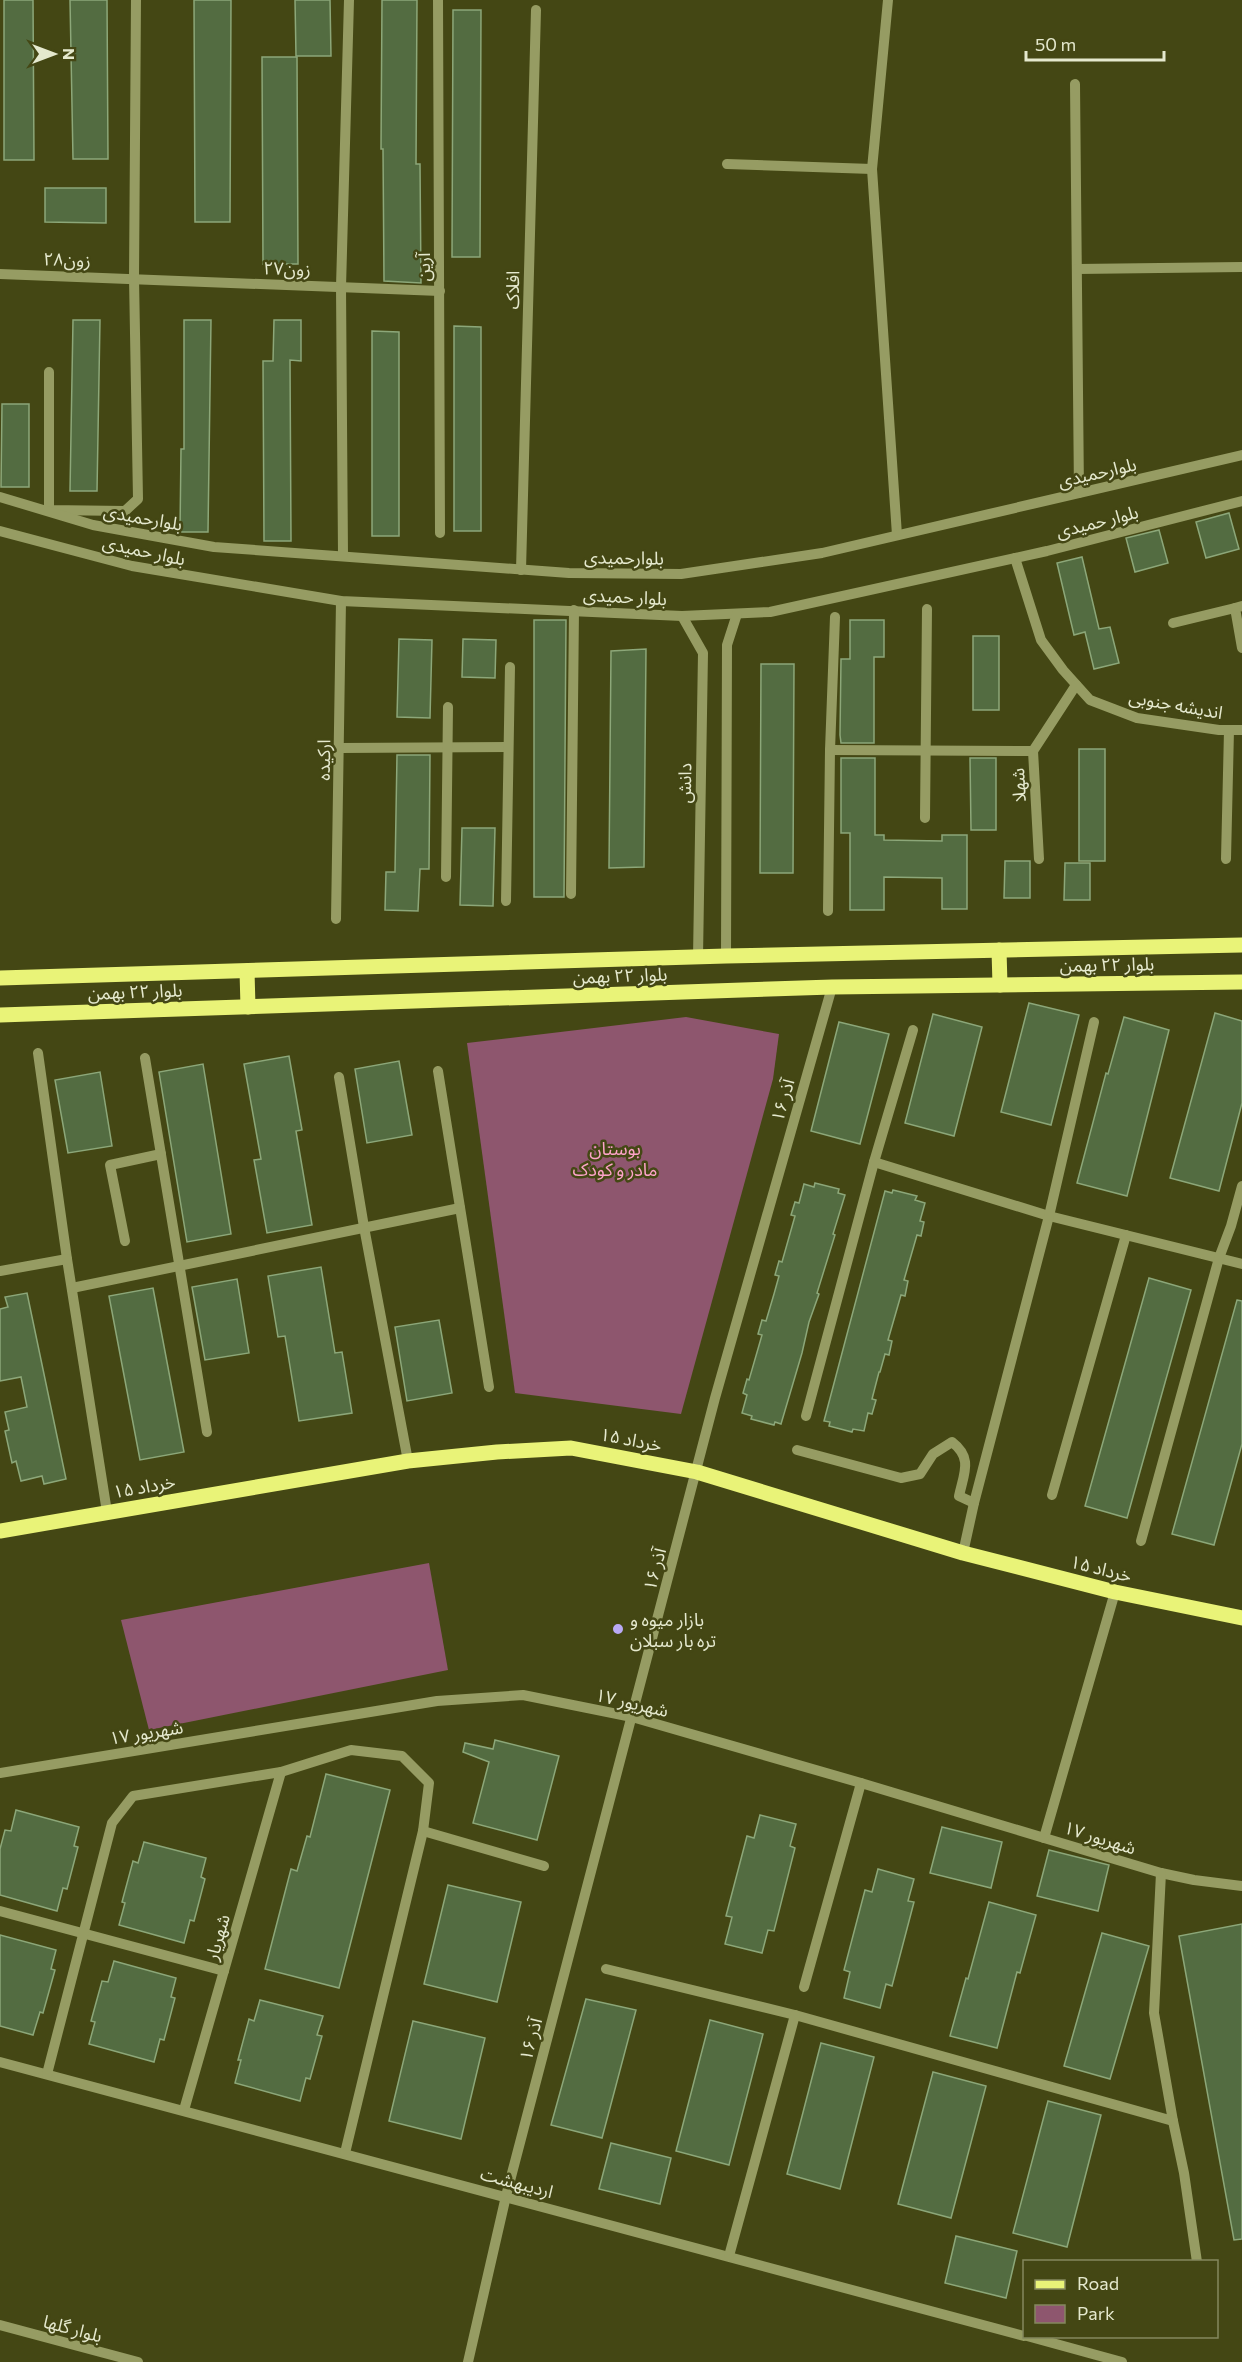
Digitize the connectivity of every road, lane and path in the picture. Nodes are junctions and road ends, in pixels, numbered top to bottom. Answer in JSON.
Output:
{"nodes":[{"id":1,"x":136,"y":0,"type":"edge"},
{"id":2,"x":349,"y":0,"type":"edge"},
{"id":3,"x":438,"y":0,"type":"edge"},
{"id":4,"x":888,"y":0,"type":"edge"},
{"id":5,"x":536,"y":10,"type":"dead end"},
{"id":6,"x":1076,"y":84,"type":"dead end"},
{"id":7,"x":728,"y":164,"type":"dead end"},
{"id":8,"x":872,"y":169,"type":"junction"},
{"id":9,"x":1242,"y":267,"type":"edge"},
{"id":10,"x":1077,"y":269,"type":"junction"},
{"id":11,"x":0,"y":274,"type":"edge"},
{"id":12,"x":134,"y":278,"type":"junction"},
{"id":13,"x":341,"y":287,"type":"junction"},
{"id":14,"x":440,"y":291,"type":"junction"},
{"id":15,"x":49,"y":372,"type":"dead end"},
{"id":16,"x":1242,"y":455,"type":"edge"},
{"id":17,"x":1079,"y":493,"type":"junction"},
{"id":18,"x":0,"y":497,"type":"edge"},
{"id":19,"x":1242,"y":501,"type":"edge"},
{"id":20,"x":0,"y":531,"type":"edge"},
{"id":21,"x":440,"y":533,"type":"dead end"},
{"id":22,"x":897,"y":535,"type":"junction"},
{"id":23,"x":343,"y":555,"type":"junction"},
{"id":24,"x":1015,"y":558,"type":"junction"},
{"id":25,"x":521,"y":570,"type":"junction"},
{"id":26,"x":341,"y":601,"type":"junction"},
{"id":27,"x":1239,"y":607,"type":"edge"},
{"id":28,"x":927,"y":609,"type":"dead end"},
{"id":29,"x":574,"y":610,"type":"junction"},
{"id":30,"x":737,"y":614,"type":"junction"},
{"id":31,"x":682,"y":616,"type":"junction"},
{"id":32,"x":835,"y":617,"type":"dead end"},
{"id":33,"x":1173,"y":623,"type":"dead end"},
{"id":34,"x":1242,"y":648,"type":"edge"},
{"id":35,"x":510,"y":667,"type":"dead end"},
{"id":36,"x":1076,"y":685,"type":"junction"},
{"id":37,"x":448,"y":707,"type":"dead end"},
{"id":38,"x":1229,"y":730,"type":"junction"},
{"id":39,"x":1242,"y":730,"type":"edge"},
{"id":40,"x":448,"y":747,"type":"junction"},
{"id":41,"x":508,"y":747,"type":"junction"},
{"id":42,"x":340,"y":748,"type":"junction"},
{"id":43,"x":830,"y":750,"type":"junction"},
{"id":44,"x":925,"y":750,"type":"junction"},
{"id":45,"x":1033,"y":752,"type":"junction"},
{"id":46,"x":925,"y":818,"type":"dead end"},
{"id":47,"x":1039,"y":859,"type":"dead end"},
{"id":48,"x":1226,"y":859,"type":"dead end"},
{"id":49,"x":446,"y":877,"type":"dead end"},
{"id":50,"x":571,"y":894,"type":"dead end"},
{"id":51,"x":506,"y":901,"type":"dead end"},
{"id":52,"x":828,"y":911,"type":"dead end"},
{"id":53,"x":336,"y":919,"type":"dead end"},
{"id":54,"x":1242,"y":945,"type":"edge"},
{"id":55,"x":999,"y":950,"type":"junction"},
{"id":56,"x":726,"y":956,"type":"junction"},
{"id":57,"x":698,"y":957,"type":"junction"},
{"id":58,"x":247,"y":970,"type":"junction"},
{"id":59,"x":0,"y":978,"type":"edge"},
{"id":60,"x":1242,"y":982,"type":"edge"},
{"id":61,"x":1000,"y":985,"type":"junction"},
{"id":62,"x":832,"y":987,"type":"junction"},
{"id":63,"x":248,"y":1007,"type":"junction"},
{"id":64,"x":0,"y":1015,"type":"edge"},
{"id":65,"x":1095,"y":1022,"type":"dead end"},
{"id":66,"x":913,"y":1030,"type":"dead end"},
{"id":67,"x":38,"y":1053,"type":"dead end"},
{"id":68,"x":146,"y":1058,"type":"dead end"},
{"id":69,"x":438,"y":1071,"type":"dead end"},
{"id":70,"x":339,"y":1077,"type":"dead end"},
{"id":71,"x":161,"y":1154,"type":"junction"},
{"id":72,"x":874,"y":1162,"type":"junction"},
{"id":73,"x":1242,"y":1186,"type":"edge"},
{"id":74,"x":460,"y":1208,"type":"junction"},
{"id":75,"x":1049,"y":1216,"type":"junction"},
{"id":76,"x":364,"y":1227,"type":"junction"},
{"id":77,"x":1126,"y":1235,"type":"junction"},
{"id":78,"x":125,"y":1241,"type":"dead end"},
{"id":79,"x":1219,"y":1258,"type":"junction"},
{"id":80,"x":67,"y":1259,"type":"junction"},
{"id":81,"x":1242,"y":1264,"type":"edge"},
{"id":82,"x":179,"y":1265,"type":"junction"},
{"id":83,"x":0,"y":1271,"type":"edge"},
{"id":84,"x":72,"y":1288,"type":"junction"},
{"id":85,"x":489,"y":1387,"type":"dead end"},
{"id":86,"x":806,"y":1416,"type":"dead end"},
{"id":87,"x":207,"y":1432,"type":"dead end"},
{"id":88,"x":797,"y":1450,"type":"dead end"},
{"id":89,"x":408,"y":1461,"type":"junction"},
{"id":90,"x":697,"y":1472,"type":"junction"},
{"id":91,"x":1052,"y":1495,"type":"dead end"},
{"id":92,"x":974,"y":1503,"type":"junction"},
{"id":93,"x":107,"y":1512,"type":"junction"},
{"id":94,"x":0,"y":1532,"type":"edge"},
{"id":95,"x":1141,"y":1541,"type":"dead end"},
{"id":96,"x":963,"y":1553,"type":"junction"},
{"id":97,"x":1115,"y":1592,"type":"junction"},
{"id":98,"x":1242,"y":1617,"type":"edge"},
{"id":99,"x":632,"y":1717,"type":"junction"},
{"id":100,"x":281,"y":1772,"type":"junction"},
{"id":101,"x":0,"y":1773,"type":"edge"},
{"id":102,"x":861,"y":1783,"type":"junction"},
{"id":103,"x":423,"y":1831,"type":"junction"},
{"id":104,"x":1044,"y":1838,"type":"junction"},
{"id":105,"x":544,"y":1866,"type":"dead end"},
{"id":106,"x":1161,"y":1873,"type":"junction"},
{"id":107,"x":1242,"y":1886,"type":"edge"},
{"id":108,"x":0,"y":1911,"type":"edge"},
{"id":109,"x":83,"y":1933,"type":"junction"},
{"id":110,"x":606,"y":1969,"type":"dead end"},
{"id":111,"x":224,"y":1971,"type":"junction"},
{"id":112,"x":804,"y":1987,"type":"dead end"},
{"id":113,"x":795,"y":2015,"type":"junction"},
{"id":114,"x":0,"y":2062,"type":"edge"},
{"id":115,"x":47,"y":2074,"type":"junction"},
{"id":116,"x":184,"y":2110,"type":"junction"},
{"id":117,"x":1173,"y":2121,"type":"junction"},
{"id":118,"x":345,"y":2153,"type":"junction"},
{"id":119,"x":506,"y":2196,"type":"junction"},
{"id":120,"x":729,"y":2256,"type":"junction"},
{"id":121,"x":1197,"y":2260,"type":"edge"},
{"id":122,"x":0,"y":2325,"type":"edge"},
{"id":123,"x":1023,"y":2335,"type":"edge"},
{"id":124,"x":1033,"y":2338,"type":"edge"},
{"id":125,"x":138,"y":2362,"type":"edge"},
{"id":126,"x":468,"y":2362,"type":"edge"},
{"id":127,"x":1122,"y":2362,"type":"edge"}],
"edges":[{"from":1,"to":12,"type":"street"},
{"from":2,"to":13,"type":"street"},
{"from":3,"to":14,"type":"street","name":"آرین"},
{"from":4,"to":8,"type":"street"},
{"from":5,"to":25,"type":"street","name":"افلاک"},
{"from":6,"to":10,"type":"street"},
{"from":7,"to":8,"type":"street"},
{"from":8,"to":22,"type":"street"},
{"from":9,"to":10,"type":"street"},
{"from":10,"to":17,"type":"street"},
{"from":11,"to":12,"type":"street","name":"زون۲۸"},
{"from":12,"to":13,"type":"street","name":"زون۲۷"},
{"from":12,"to":15,"type":"street"},
{"from":13,"to":14,"type":"street","name":"زون۲۷"},
{"from":13,"to":23,"type":"street"},
{"from":14,"to":21,"type":"street","name":"آرین"},
{"from":16,"to":17,"type":"street","name":"بلوارحمیدی"},
{"from":17,"to":22,"type":"street","name":"بلوارحمیدی"},
{"from":18,"to":23,"type":"street","name":"بلوارحمیدی"},
{"from":19,"to":24,"type":"street","name":"بلوار حمیدی"},
{"from":20,"to":26,"type":"street","name":"بلوار حمیدی"},
{"from":22,"to":25,"type":"street","name":"بلوارحمیدی"},
{"from":23,"to":25,"type":"street","name":"بلوارحمیدی"},
{"from":24,"to":30,"type":"street","name":"بلوار حمیدی"},
{"from":24,"to":36,"type":"street","name":"اندیشه جنوبی"},
{"from":26,"to":29,"type":"street","name":"بلوار حمیدی"},
{"from":26,"to":42,"type":"street","name":"ارکیده"},
{"from":27,"to":33,"type":"street"},
{"from":27,"to":34,"type":"street"},
{"from":28,"to":44,"type":"street"},
{"from":29,"to":31,"type":"street","name":"بلوار حمیدی"},
{"from":29,"to":50,"type":"street"},
{"from":30,"to":31,"type":"street","name":"بلوار حمیدی"},
{"from":30,"to":56,"type":"street"},
{"from":31,"to":57,"type":"street","name":"دانش"},
{"from":32,"to":43,"type":"street"},
{"from":35,"to":41,"type":"street"},
{"from":36,"to":38,"type":"street","name":"اندیشه جنوبی"},
{"from":36,"to":45,"type":"street","name":"شهلا"},
{"from":37,"to":40,"type":"street"},
{"from":38,"to":39,"type":"street","name":"اندیشه جنوبی"},
{"from":38,"to":48,"type":"street"},
{"from":40,"to":41,"type":"street"},
{"from":40,"to":42,"type":"street"},
{"from":40,"to":49,"type":"street"},
{"from":41,"to":51,"type":"street"},
{"from":42,"to":53,"type":"street","name":"ارکیده"},
{"from":43,"to":44,"type":"street"},
{"from":43,"to":52,"type":"street"},
{"from":44,"to":45,"type":"street"},
{"from":44,"to":46,"type":"street"},
{"from":45,"to":47,"type":"street","name":"شهلا"},
{"from":54,"to":55,"type":"main road","name":"بلوار ۲۲ بهمن"},
{"from":55,"to":56,"type":"main road","name":"بلوار ۲۲ بهمن"},
{"from":55,"to":61,"type":"main road"},
{"from":56,"to":57,"type":"main road","name":"بلوار ۲۲ بهمن"},
{"from":57,"to":58,"type":"main road","name":"بلوار ۲۲ بهمن"},
{"from":58,"to":59,"type":"main road","name":"بلوار ۲۲ بهمن"},
{"from":58,"to":63,"type":"main road"},
{"from":60,"to":61,"type":"main road","name":"بلوار ۲۲ بهمن"},
{"from":61,"to":62,"type":"main road","name":"بلوار ۲۲ بهمن"},
{"from":62,"to":63,"type":"main road","name":"بلوار ۲۲ بهمن"},
{"from":62,"to":90,"type":"street","name":"۱۶ آذر"},
{"from":63,"to":64,"type":"main road","name":"بلوار ۲۲ بهمن"},
{"from":65,"to":75,"type":"street"},
{"from":66,"to":72,"type":"street"},
{"from":67,"to":80,"type":"street"},
{"from":68,"to":71,"type":"street"},
{"from":69,"to":74,"type":"street"},
{"from":70,"to":76,"type":"street"},
{"from":71,"to":78,"type":"street"},
{"from":71,"to":82,"type":"street"},
{"from":72,"to":75,"type":"street"},
{"from":72,"to":86,"type":"street"},
{"from":73,"to":79,"type":"street"},
{"from":74,"to":76,"type":"street"},
{"from":74,"to":85,"type":"street"},
{"from":75,"to":77,"type":"street"},
{"from":75,"to":92,"type":"street"},
{"from":76,"to":82,"type":"street"},
{"from":76,"to":89,"type":"street"},
{"from":77,"to":79,"type":"street"},
{"from":77,"to":91,"type":"street"},
{"from":79,"to":81,"type":"street"},
{"from":79,"to":95,"type":"street"},
{"from":80,"to":83,"type":"street"},
{"from":80,"to":84,"type":"street"},
{"from":82,"to":84,"type":"street"},
{"from":82,"to":87,"type":"street"},
{"from":84,"to":93,"type":"street"},
{"from":88,"to":92,"type":"street"},
{"from":89,"to":90,"type":"main road","name":"۱۵ خرداد"},
{"from":89,"to":93,"type":"main road","name":"۱۵ خرداد"},
{"from":90,"to":96,"type":"main road","name":"۱۵ خرداد"},
{"from":90,"to":99,"type":"street","name":"۱۶ آذر"},
{"from":92,"to":96,"type":"street"},
{"from":93,"to":94,"type":"main road","name":"۱۵ خرداد"},
{"from":96,"to":97,"type":"main road","name":"۱۵ خرداد"},
{"from":97,"to":98,"type":"main road","name":"۱۵ خرداد"},
{"from":97,"to":104,"type":"street"},
{"from":99,"to":101,"type":"street","name":"۱۷ شهریور"},
{"from":99,"to":102,"type":"street","name":"۱۷ شهریور"},
{"from":99,"to":119,"type":"street","name":"۱۶ آذر"},
{"from":100,"to":103,"type":"street"},
{"from":100,"to":109,"type":"street"},
{"from":100,"to":111,"type":"street","name":"شهریار"},
{"from":102,"to":104,"type":"street","name":"۱۷ شهریور"},
{"from":102,"to":112,"type":"street"},
{"from":103,"to":105,"type":"street"},
{"from":103,"to":118,"type":"street"},
{"from":104,"to":106,"type":"street","name":"۱۷ شهریور"},
{"from":106,"to":107,"type":"street","name":"۱۷ شهریور"},
{"from":106,"to":117,"type":"street"},
{"from":108,"to":109,"type":"street"},
{"from":109,"to":111,"type":"street"},
{"from":109,"to":115,"type":"street"},
{"from":110,"to":113,"type":"street"},
{"from":111,"to":116,"type":"street","name":"شهریار"},
{"from":113,"to":117,"type":"street"},
{"from":113,"to":120,"type":"street"},
{"from":114,"to":115,"type":"street","name":"اردیبهشت"},
{"from":115,"to":116,"type":"street","name":"اردیبهشت"},
{"from":116,"to":118,"type":"street","name":"اردیبهشت"},
{"from":117,"to":121,"type":"street"},
{"from":118,"to":119,"type":"street","name":"اردیبهشت"},
{"from":119,"to":120,"type":"street","name":"اردیبهشت"},
{"from":119,"to":126,"type":"street","name":"۱۶ آذر"},
{"from":120,"to":123,"type":"street","name":"اردیبهشت"},
{"from":122,"to":125,"type":"street","name":"بلوار گلها"},
{"from":124,"to":127,"type":"street","name":"اردیبهشت"}]}
